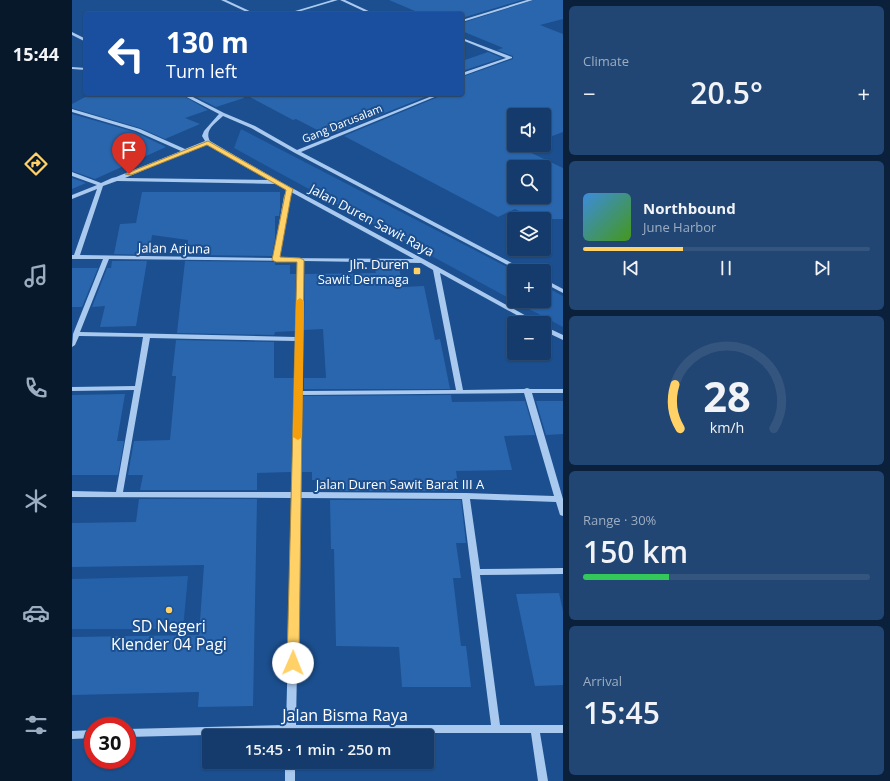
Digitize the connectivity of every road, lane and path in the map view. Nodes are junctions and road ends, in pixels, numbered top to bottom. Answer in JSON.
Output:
{"nodes":[{"id":1,"x":223,"y":0,"type":"edge"},
{"id":2,"x":336,"y":0,"type":"edge"},
{"id":3,"x":342,"y":0,"type":"edge"},
{"id":4,"x":531,"y":0,"type":"edge"},
{"id":5,"x":250,"y":12,"type":"edge"},
{"id":6,"x":294,"y":12,"type":"edge"},
{"id":7,"x":369,"y":12,"type":"edge"},
{"id":8,"x":464,"y":20,"type":"edge"},
{"id":9,"x":73,"y":35,"type":"edge"},
{"id":10,"x":84,"y":40,"type":"edge"},
{"id":11,"x":464,"y":40,"type":"edge"},
{"id":12,"x":72,"y":68,"type":"edge"},
{"id":13,"x":84,"y":69,"type":"edge"},
{"id":14,"x":464,"y":74,"type":"edge"},
{"id":15,"x":187,"y":96,"type":"edge"},
{"id":16,"x":435,"y":96,"type":"edge"},
{"id":17,"x":72,"y":110,"type":"edge"},
{"id":18,"x":222,"y":114,"type":"junction"},
{"id":19,"x":208,"y":142,"type":"junction"},
{"id":20,"x":187,"y":152,"type":"junction"},
{"id":21,"x":297,"y":152,"type":"junction"},
{"id":22,"x":72,"y":174,"type":"edge"},
{"id":23,"x":114,"y":179,"type":"junction"},
{"id":24,"x":277,"y":182,"type":"junction"},
{"id":25,"x":101,"y":185,"type":"junction"},
{"id":26,"x":290,"y":189,"type":"junction"},
{"id":27,"x":72,"y":197,"type":"edge"},
{"id":28,"x":74,"y":257,"type":"edge"},
{"id":29,"x":106,"y":258,"type":"junction"},
{"id":30,"x":276,"y":260,"type":"junction"},
{"id":31,"x":300,"y":260,"type":"junction"},
{"id":32,"x":422,"y":260,"type":"junction"},
{"id":33,"x":511,"y":264,"type":"edge"},
{"id":34,"x":436,"y":268,"type":"junction"},
{"id":35,"x":551,"y":285,"type":"edge"},
{"id":36,"x":563,"y":291,"type":"edge"},
{"id":37,"x":523,"y":316,"type":"edge"},
{"id":38,"x":551,"y":332,"type":"edge"},
{"id":39,"x":76,"y":334,"type":"junction"},
{"id":40,"x":147,"y":336,"type":"junction"},
{"id":41,"x":563,"y":338,"type":"edge"},
{"id":42,"x":299,"y":339,"type":"junction"},
{"id":43,"x":72,"y":345,"type":"edge"},
{"id":44,"x":138,"y":388,"type":"junction"},
{"id":45,"x":72,"y":389,"type":"edge"},
{"id":46,"x":527,"y":390,"type":"junction"},
{"id":47,"x":460,"y":391,"type":"junction"},
{"id":48,"x":563,"y":391,"type":"edge"},
{"id":49,"x":298,"y":393,"type":"junction"},
{"id":50,"x":72,"y":494,"type":"edge"},
{"id":51,"x":119,"y":494,"type":"junction"},
{"id":52,"x":297,"y":495,"type":"junction"},
{"id":53,"x":466,"y":496,"type":"junction"},
{"id":54,"x":559,"y":499,"type":"junction"},
{"id":55,"x":563,"y":513,"type":"edge"},
{"id":56,"x":563,"y":571,"type":"edge"},
{"id":57,"x":476,"y":572,"type":"junction"},
{"id":58,"x":292,"y":729,"type":"edge"},
{"id":59,"x":496,"y":729,"type":"junction"},
{"id":60,"x":535,"y":729,"type":"junction"},
{"id":61,"x":563,"y":729,"type":"edge"},
{"id":62,"x":434,"y":730,"type":"edge"},
{"id":63,"x":84,"y":734,"type":"edge"},
{"id":64,"x":136,"y":734,"type":"edge"},
{"id":65,"x":202,"y":734,"type":"edge"},
{"id":66,"x":72,"y":735,"type":"edge"},
{"id":67,"x":290,"y":769,"type":"edge"},
{"id":68,"x":290,"y":781,"type":"edge"},
{"id":69,"x":543,"y":781,"type":"edge"}],
"edges":[{"from":1,"to":5,"type":"street"},
{"from":2,"to":6,"type":"street"},
{"from":3,"to":7,"type":"street"},
{"from":4,"to":8,"type":"street"},
{"from":9,"to":10,"type":"street"},
{"from":11,"to":14,"type":"street"},
{"from":12,"to":13,"type":"street"},
{"from":15,"to":18,"type":"street","name":"Jalan Duren Sawit Raya"},
{"from":16,"to":21,"type":"street","name":"Gang Darusalam"},
{"from":17,"to":20,"type":"street"},
{"from":18,"to":19,"type":"street"},
{"from":18,"to":21,"type":"street","name":"Jalan Duren Sawit Raya"},
{"from":19,"to":20,"type":"street"},
{"from":19,"to":24,"type":"street","name":"Jalan Duren Sawit Raya"},
{"from":20,"to":23,"type":"street"},
{"from":21,"to":33,"type":"street","name":"Jalan Duren Sawit Raya"},
{"from":22,"to":25,"type":"street"},
{"from":23,"to":24,"type":"street"},
{"from":23,"to":25,"type":"street"},
{"from":24,"to":26,"type":"street","name":"Jalan Duren Sawit Raya"},
{"from":25,"to":27,"type":"street"},
{"from":25,"to":28,"type":"street"},
{"from":26,"to":30,"type":"street"},
{"from":26,"to":32,"type":"street","name":"Jalan Duren Sawit Raya"},
{"from":28,"to":29,"type":"street","name":"Jalan Arjuna"},
{"from":29,"to":30,"type":"street","name":"Jalan Arjuna"},
{"from":29,"to":39,"type":"street"},
{"from":30,"to":31,"type":"street","name":"Jalan Arjuna"},
{"from":31,"to":32,"type":"street","name":"Jalan Arjuna"},
{"from":31,"to":42,"type":"street"},
{"from":32,"to":34,"type":"street","name":"Jalan Duren Sawit Raya"},
{"from":34,"to":37,"type":"street","name":"Jalan Duren Sawit Raya"},
{"from":34,"to":47,"type":"street"},
{"from":35,"to":36,"type":"street"},
{"from":38,"to":41,"type":"street"},
{"from":39,"to":40,"type":"street"},
{"from":39,"to":43,"type":"street"},
{"from":40,"to":42,"type":"street"},
{"from":40,"to":44,"type":"street"},
{"from":42,"to":49,"type":"street"},
{"from":44,"to":45,"type":"street"},
{"from":44,"to":51,"type":"street"},
{"from":46,"to":47,"type":"street"},
{"from":46,"to":48,"type":"street"},
{"from":46,"to":54,"type":"street"},
{"from":47,"to":49,"type":"street"},
{"from":49,"to":52,"type":"street"},
{"from":50,"to":51,"type":"street","name":"Jalan Duren Sawit Barat III A"},
{"from":51,"to":52,"type":"street","name":"Jalan Duren Sawit Barat III A"},
{"from":52,"to":53,"type":"street","name":"Jalan Duren Sawit Barat III A"},
{"from":52,"to":58,"type":"street"},
{"from":53,"to":54,"type":"street","name":"Jalan Duren Sawit Barat III A"},
{"from":53,"to":57,"type":"street"},
{"from":54,"to":55,"type":"street"},
{"from":56,"to":57,"type":"street"},
{"from":57,"to":59,"type":"street"},
{"from":59,"to":60,"type":"street","name":"Jalan Bisma Raya"},
{"from":59,"to":62,"type":"street","name":"Jalan Bisma Raya"},
{"from":60,"to":61,"type":"street","name":"Jalan Bisma Raya"},
{"from":60,"to":69,"type":"street"},
{"from":63,"to":66,"type":"street"},
{"from":64,"to":65,"type":"street","name":"Jalan Bisma Raya"},
{"from":67,"to":68,"type":"street"}]}
